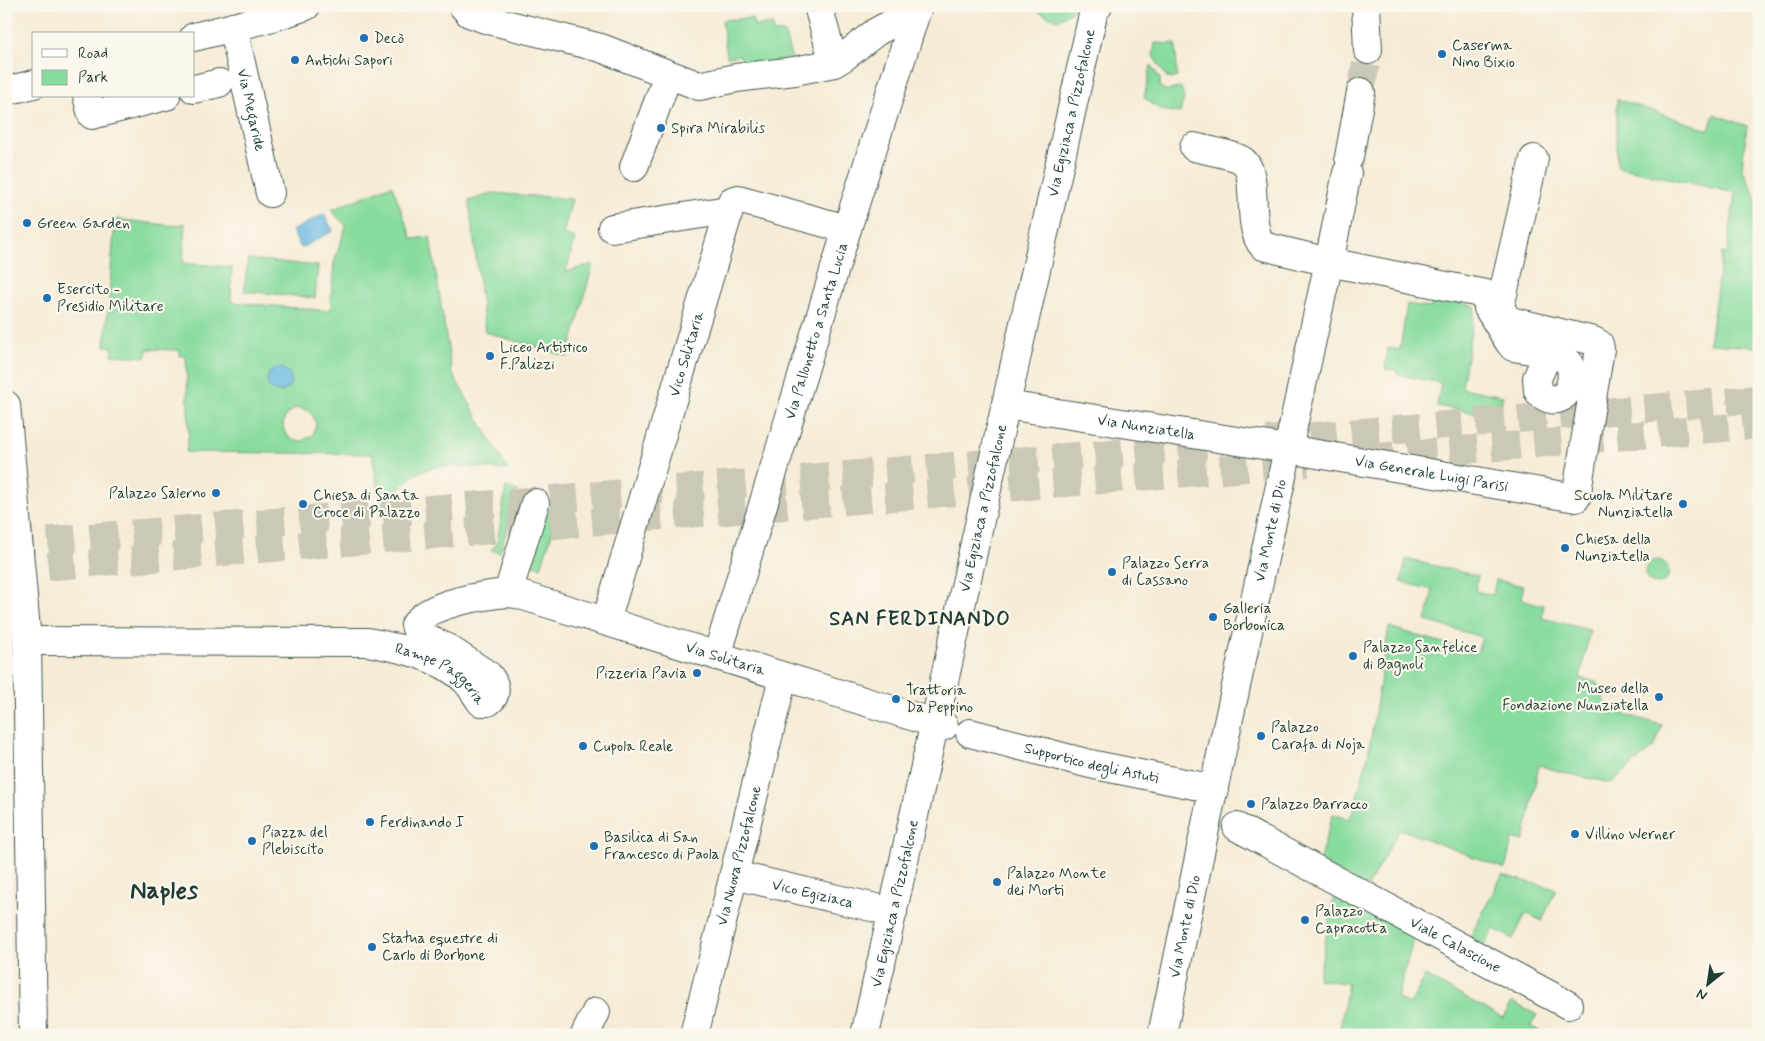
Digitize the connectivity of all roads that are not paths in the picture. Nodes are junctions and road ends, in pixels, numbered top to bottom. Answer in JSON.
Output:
{"nodes":[{"id":1,"x":463,"y":6,"type":"edge"},
{"id":2,"x":818,"y":6,"type":"edge"},
{"id":3,"x":1366,"y":6,"type":"edge"},
{"id":4,"x":295,"y":8,"type":"edge"},
{"id":5,"x":918,"y":8,"type":"edge"},
{"id":6,"x":1096,"y":8,"type":"edge"},
{"id":7,"x":233,"y":27,"type":"junction"},
{"id":8,"x":195,"y":37,"type":"edge"},
{"id":9,"x":1368,"y":50,"type":"tunnel mouth"},
{"id":10,"x":834,"y":63,"type":"junction"},
{"id":11,"x":668,"y":75,"type":"junction"},
{"id":12,"x":32,"y":84,"type":"edge"},
{"id":13,"x":6,"y":91,"type":"edge"},
{"id":14,"x":1361,"y":92,"type":"tunnel mouth"},
{"id":15,"x":88,"y":98,"type":"edge"},
{"id":16,"x":158,"y":98,"type":"edge"},
{"id":17,"x":1194,"y":147,"type":"dead end"},
{"id":18,"x":1534,"y":159,"type":"dead end"},
{"id":19,"x":634,"y":167,"type":"dead end"},
{"id":20,"x":270,"y":193,"type":"dead end"},
{"id":21,"x":728,"y":210,"type":"junction"},
{"id":22,"x":612,"y":228,"type":"dead end"},
{"id":23,"x":847,"y":229,"type":"junction"},
{"id":24,"x":1329,"y":262,"type":"junction"},
{"id":25,"x":1489,"y":300,"type":"junction"},
{"id":26,"x":1542,"y":365,"type":"dead end"},
{"id":27,"x":6,"y":405,"type":"edge"},
{"id":28,"x":1006,"y":405,"type":"junction"},
{"id":29,"x":1288,"y":449,"type":"junction"},
{"id":30,"x":535,"y":503,"type":"dead end"},
{"id":31,"x":513,"y":593,"type":"junction"},
{"id":32,"x":606,"y":622,"type":"junction"},
{"id":33,"x":27,"y":641,"type":"junction"},
{"id":34,"x":717,"y":656,"type":"junction"},
{"id":35,"x":784,"y":677,"type":"junction"},
{"id":36,"x":939,"y":725,"type":"junction"},
{"id":37,"x":970,"y":733,"type":"dead end"},
{"id":38,"x":1220,"y":811,"type":"junction"},
{"id":39,"x":734,"y":875,"type":"junction"},
{"id":40,"x":893,"y":912,"type":"junction"},
{"id":41,"x":1568,"y":1005,"type":"dead end"},
{"id":42,"x":33,"y":1035,"type":"edge"},
{"id":43,"x":694,"y":1035,"type":"edge"},
{"id":44,"x":865,"y":1035,"type":"edge"},
{"id":45,"x":1162,"y":1035,"type":"edge"}],
"edges":[{"from":1,"to":11,"type":"street"},
{"from":2,"to":10,"type":"street"},
{"from":3,"to":9,"type":"street"},
{"from":4,"to":7,"type":"street"},
{"from":5,"to":10,"type":"street"},
{"from":5,"to":23,"type":"street","name":"Via Pallonetto a Santa Lucia"},
{"from":6,"to":28,"type":"street","name":"Via Egiziaca a Pizzofalcone"},
{"from":7,"to":8,"type":"street"},
{"from":7,"to":20,"type":"street","name":"Via Megaride"},
{"from":10,"to":11,"type":"street"},
{"from":11,"to":19,"type":"street"},
{"from":12,"to":13,"type":"street"},
{"from":14,"to":24,"type":"street","name":"Via Monte di Dio"},
{"from":15,"to":16,"type":"street"},
{"from":17,"to":24,"type":"street"},
{"from":18,"to":25,"type":"street"},
{"from":21,"to":22,"type":"street"},
{"from":21,"to":23,"type":"street"},
{"from":21,"to":32,"type":"street","name":"Vico Solitaria"},
{"from":23,"to":34,"type":"street","name":"Via Pallonetto a Santa Lucia"},
{"from":24,"to":25,"type":"street"},
{"from":24,"to":29,"type":"street","name":"Via Monte di Dio"},
{"from":25,"to":26,"type":"street"},
{"from":25,"to":29,"type":"street","name":"Via Generale Luigi Parisi"},
{"from":27,"to":33,"type":"street"},
{"from":28,"to":29,"type":"street","name":"Via Nunziatella"},
{"from":28,"to":36,"type":"street","name":"Via Egiziaca a Pizzofalcone"},
{"from":29,"to":38,"type":"street","name":"Via Monte di Dio"},
{"from":30,"to":31,"type":"street"},
{"from":31,"to":32,"type":"street","name":"Via Solitaria"},
{"from":31,"to":33,"type":"street","name":"Rampe Paggeria"},
{"from":32,"to":34,"type":"street","name":"Via Solitaria"},
{"from":33,"to":42,"type":"street"},
{"from":34,"to":35,"type":"street","name":"Via Solitaria"},
{"from":35,"to":36,"type":"street","name":"Via Solitaria"},
{"from":35,"to":39,"type":"street","name":"Via Nuova Pizzofalcone"},
{"from":36,"to":40,"type":"street","name":"Via Egiziaca a Pizzofalcone"},
{"from":37,"to":38,"type":"street","name":"Supportico degli Astuti"},
{"from":38,"to":41,"type":"street","name":"Viale Calascione"},
{"from":38,"to":45,"type":"street","name":"Via Monte di Dio"},
{"from":39,"to":40,"type":"street","name":"Vico Egiziaca"},
{"from":39,"to":43,"type":"street","name":"Via Nuova Pizzofalcone"},
{"from":40,"to":44,"type":"street","name":"Via Egiziaca a Pizzofalcone"}]}
